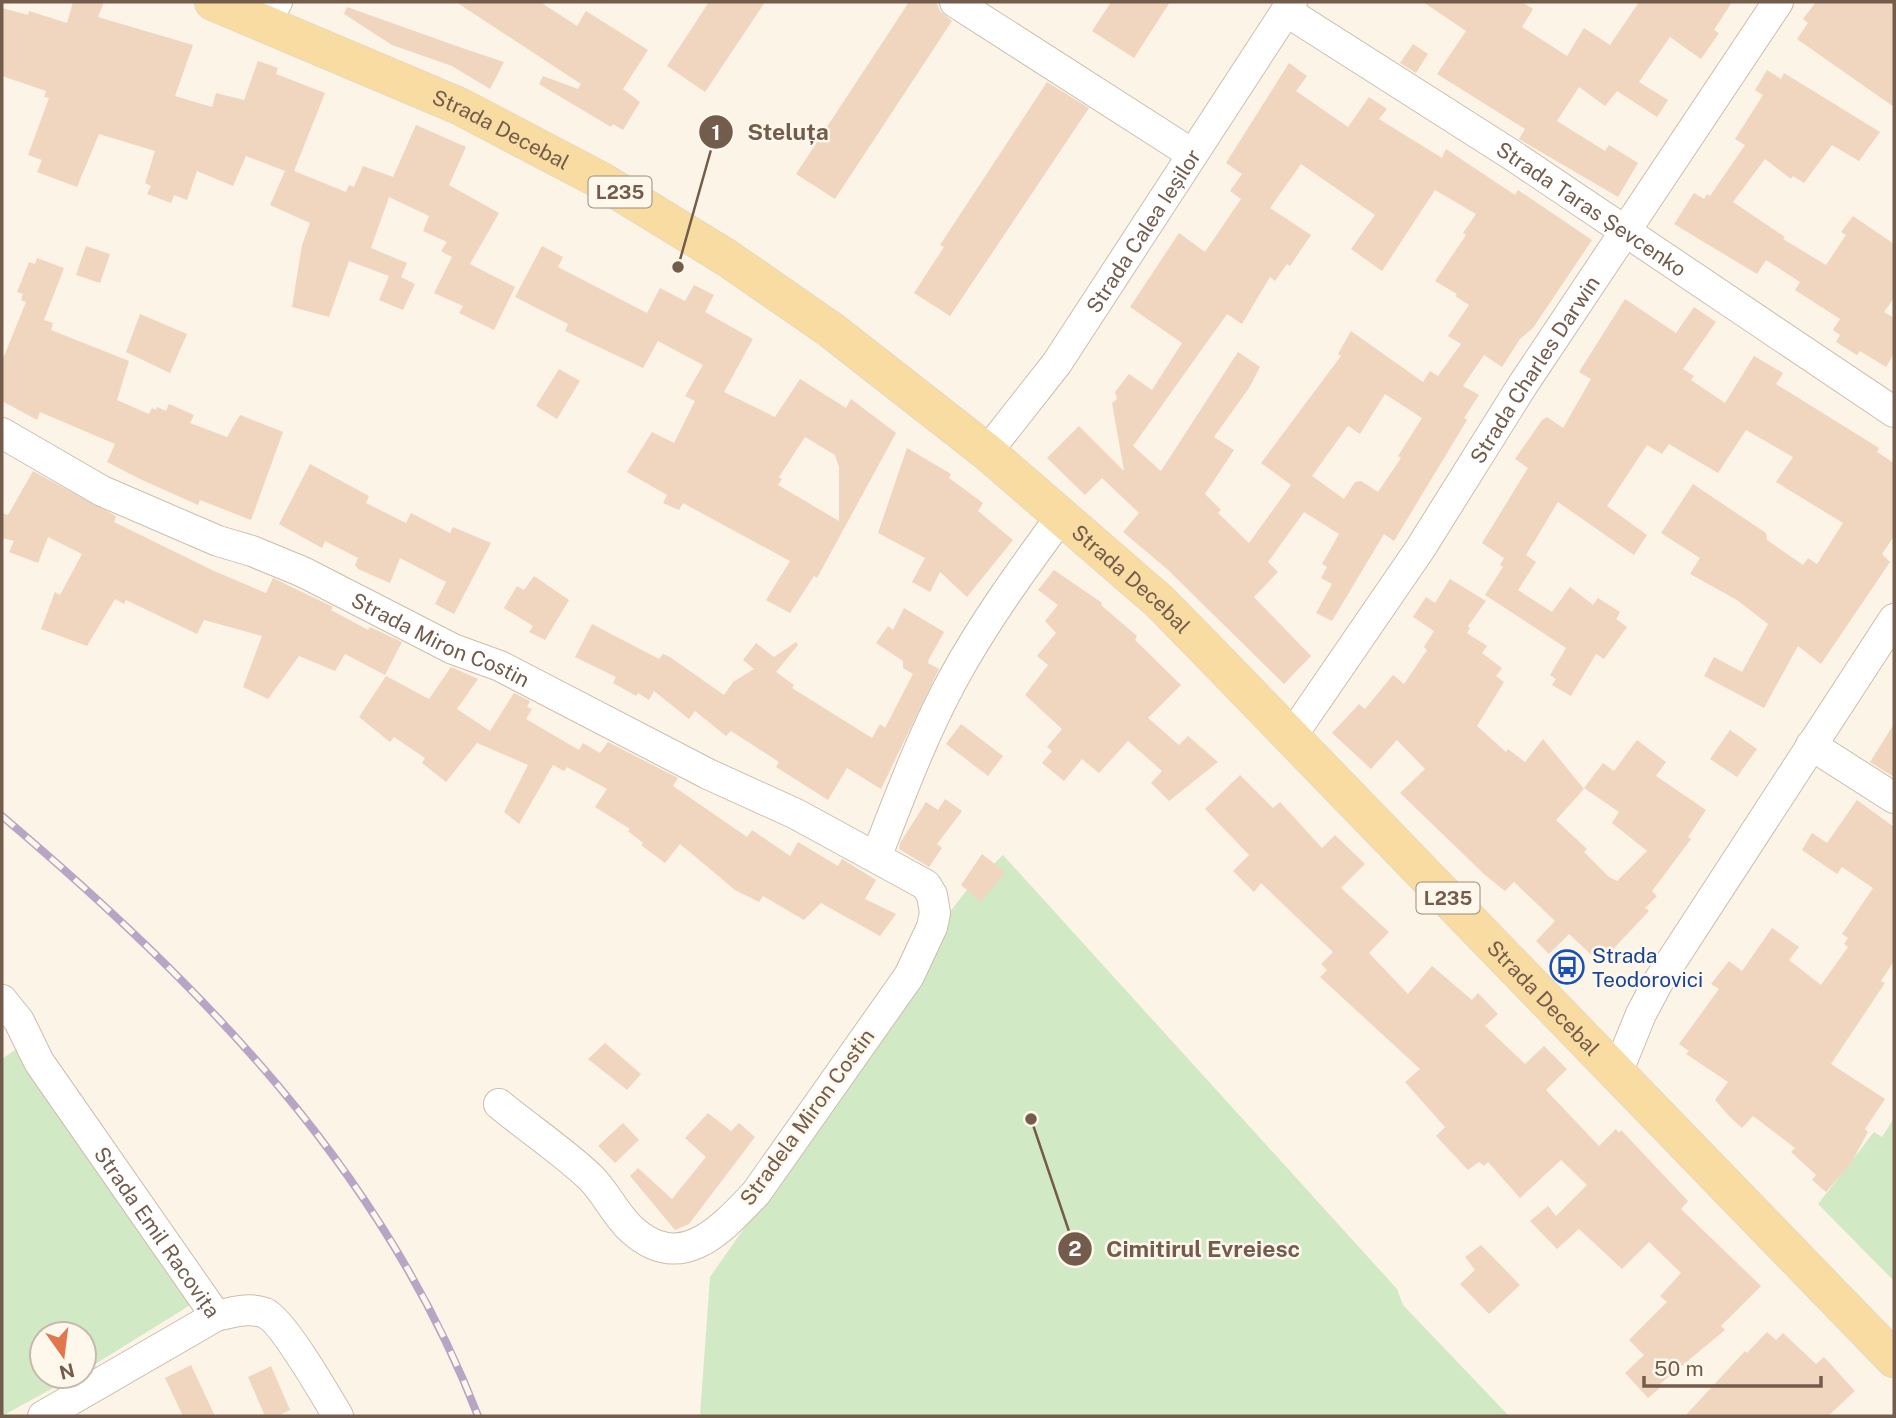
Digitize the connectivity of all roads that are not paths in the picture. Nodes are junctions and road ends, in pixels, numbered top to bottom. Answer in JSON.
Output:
{"nodes":[{"id":1,"x":213,"y":2,"type":"edge"},
{"id":2,"x":954,"y":2,"type":"edge"},
{"id":3,"x":1779,"y":2,"type":"edge"},
{"id":4,"x":1289,"y":6,"type":"edge"},
{"id":5,"x":271,"y":13,"type":"edge"},
{"id":6,"x":1192,"y":154,"type":"junction"},
{"id":7,"x":1626,"y":232,"type":"junction"},
{"id":8,"x":1894,"y":412,"type":"edge"},
{"id":9,"x":2,"y":433,"type":"edge"},
{"id":10,"x":987,"y":452,"type":"junction"},
{"id":11,"x":1060,"y":518,"type":"junction"},
{"id":12,"x":1894,"y":619,"type":"edge"},
{"id":13,"x":1291,"y":737,"type":"junction"},
{"id":14,"x":1811,"y":745,"type":"junction"},
{"id":15,"x":1894,"y":798,"type":"edge"},
{"id":16,"x":877,"y":855,"type":"junction"},
{"id":17,"x":904,"y":871,"type":"joint"},
{"id":18,"x":2,"y":1000,"type":"edge"},
{"id":19,"x":1617,"y":1073,"type":"junction"},
{"id":20,"x":499,"y":1104,"type":"dead end"},
{"id":21,"x":216,"y":1316,"type":"junction"},
{"id":22,"x":1894,"y":1359,"type":"edge"},
{"id":23,"x":43,"y":1416,"type":"edge"},
{"id":24,"x":338,"y":1416,"type":"edge"}],
"edges":[{"from":1,"to":5,"type":"main road","name":"Strada Decebal","number":"L235"},
{"from":2,"to":6,"type":"street"},
{"from":3,"to":7,"type":"street","name":"Strada Charles Darwin"},
{"from":4,"to":6,"type":"street","name":"Strada Calea Ieșilor"},
{"from":4,"to":7,"type":"street","name":"Strada Taras Șevcenko"},
{"from":5,"to":10,"type":"main road","name":"Strada Decebal","number":"L235"},
{"from":6,"to":10,"type":"street","name":"Strada Calea Ieșilor"},
{"from":7,"to":8,"type":"street","name":"Strada Taras Șevcenko"},
{"from":7,"to":13,"type":"street","name":"Strada Charles Darwin"},
{"from":9,"to":16,"type":"street","name":"Strada Miron Costin"},
{"from":10,"to":11,"type":"main road","name":"Strada Decebal","number":"L235"},
{"from":11,"to":13,"type":"main road","name":"Strada Decebal","number":"L235"},
{"from":11,"to":16,"type":"street"},
{"from":12,"to":14,"type":"street"},
{"from":13,"to":19,"type":"main road","name":"Strada Decebal","number":"L235"},
{"from":14,"to":15,"type":"street"},
{"from":14,"to":19,"type":"street"},
{"from":16,"to":17,"type":"street","name":"Strada Miron Costin"},
{"from":17,"to":20,"type":"street","name":"Stradela Miron Costin"},
{"from":18,"to":21,"type":"street","name":"Strada Emil Racovița"},
{"from":19,"to":22,"type":"main road","name":"Strada Decebal","number":"L235"},
{"from":21,"to":23,"type":"street"},
{"from":21,"to":24,"type":"street","name":"Strada Emil Racovița"}]}
